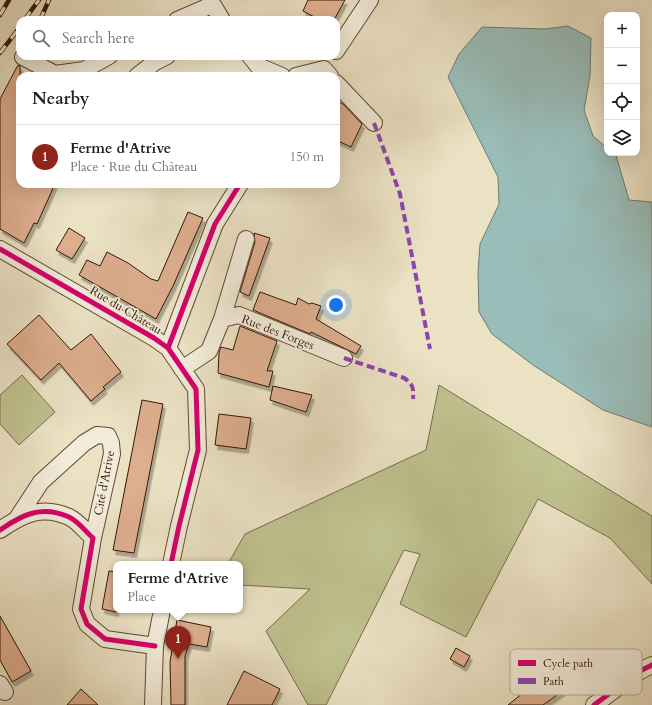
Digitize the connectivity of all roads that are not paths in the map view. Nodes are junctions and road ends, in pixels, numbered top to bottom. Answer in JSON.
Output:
{"nodes":[{"id":1,"x":370,"y":0,"type":"edge"},
{"id":2,"x":211,"y":2,"type":"edge"},
{"id":3,"x":185,"y":16,"type":"edge"},
{"id":4,"x":220,"y":16,"type":"edge"},
{"id":5,"x":340,"y":45,"type":"edge"},
{"id":6,"x":29,"y":60,"type":"edge"},
{"id":7,"x":102,"y":60,"type":"edge"},
{"id":8,"x":159,"y":60,"type":"edge"},
{"id":9,"x":253,"y":60,"type":"edge"},
{"id":10,"x":330,"y":60,"type":"edge"},
{"id":11,"x":51,"y":72,"type":"edge"},
{"id":12,"x":70,"y":72,"type":"edge"},
{"id":13,"x":142,"y":72,"type":"edge"},
{"id":14,"x":272,"y":72,"type":"edge"},
{"id":15,"x":325,"y":72,"type":"edge"},
{"id":16,"x":340,"y":87,"type":"edge"},
{"id":17,"x":374,"y":123,"type":"dead end"},
{"id":18,"x":238,"y":188,"type":"edge"},
{"id":19,"x":246,"y":239,"type":"dead end"},
{"id":20,"x":0,"y":249,"type":"edge"},
{"id":21,"x":222,"y":319,"type":"junction"},
{"id":22,"x":168,"y":348,"type":"junction"},
{"id":23,"x":344,"y":358,"type":"dead end"},
{"id":24,"x":182,"y":369,"type":"junction"},
{"id":25,"x":18,"y":518,"type":"junction"},
{"id":26,"x":0,"y":530,"type":"edge"},
{"id":27,"x":93,"y":538,"type":"junction"},
{"id":28,"x":172,"y":561,"type":"edge"},
{"id":29,"x":161,"y":613,"type":"edge"},
{"id":30,"x":155,"y":646,"type":"junction"},
{"id":31,"x":610,"y":695,"type":"edge"},
{"id":32,"x":152,"y":705,"type":"edge"},
{"id":33,"x":594,"y":705,"type":"edge"}],
"edges":[{"from":1,"to":5,"type":"street"},
{"from":2,"to":3,"type":"street"},
{"from":2,"to":4,"type":"street"},
{"from":6,"to":11,"type":"street"},
{"from":7,"to":12,"type":"street"},
{"from":8,"to":13,"type":"street"},
{"from":9,"to":14,"type":"street"},
{"from":10,"to":15,"type":"street"},
{"from":16,"to":17,"type":"street"},
{"from":18,"to":22,"type":"street"},
{"from":19,"to":21,"type":"street"},
{"from":20,"to":22,"type":"street","name":"Rue du Château"},
{"from":21,"to":23,"type":"street","name":"Rue des Forges"},
{"from":21,"to":24,"type":"street"},
{"from":22,"to":24,"type":"street","name":"Rue du Château"},
{"from":24,"to":28,"type":"street","name":"Rue du Château"},
{"from":25,"to":26,"type":"street","name":"Cité d'Atrive"},
{"from":25,"to":27,"type":"street","name":"Cité d'Atrive"},
{"from":25,"to":27,"type":"street","name":"Cité d'Atrive"},
{"from":27,"to":30,"type":"street","name":"Cité d'Atrive"},
{"from":29,"to":30,"type":"street"},
{"from":30,"to":32,"type":"street"},
{"from":31,"to":33,"type":"street"}]}
